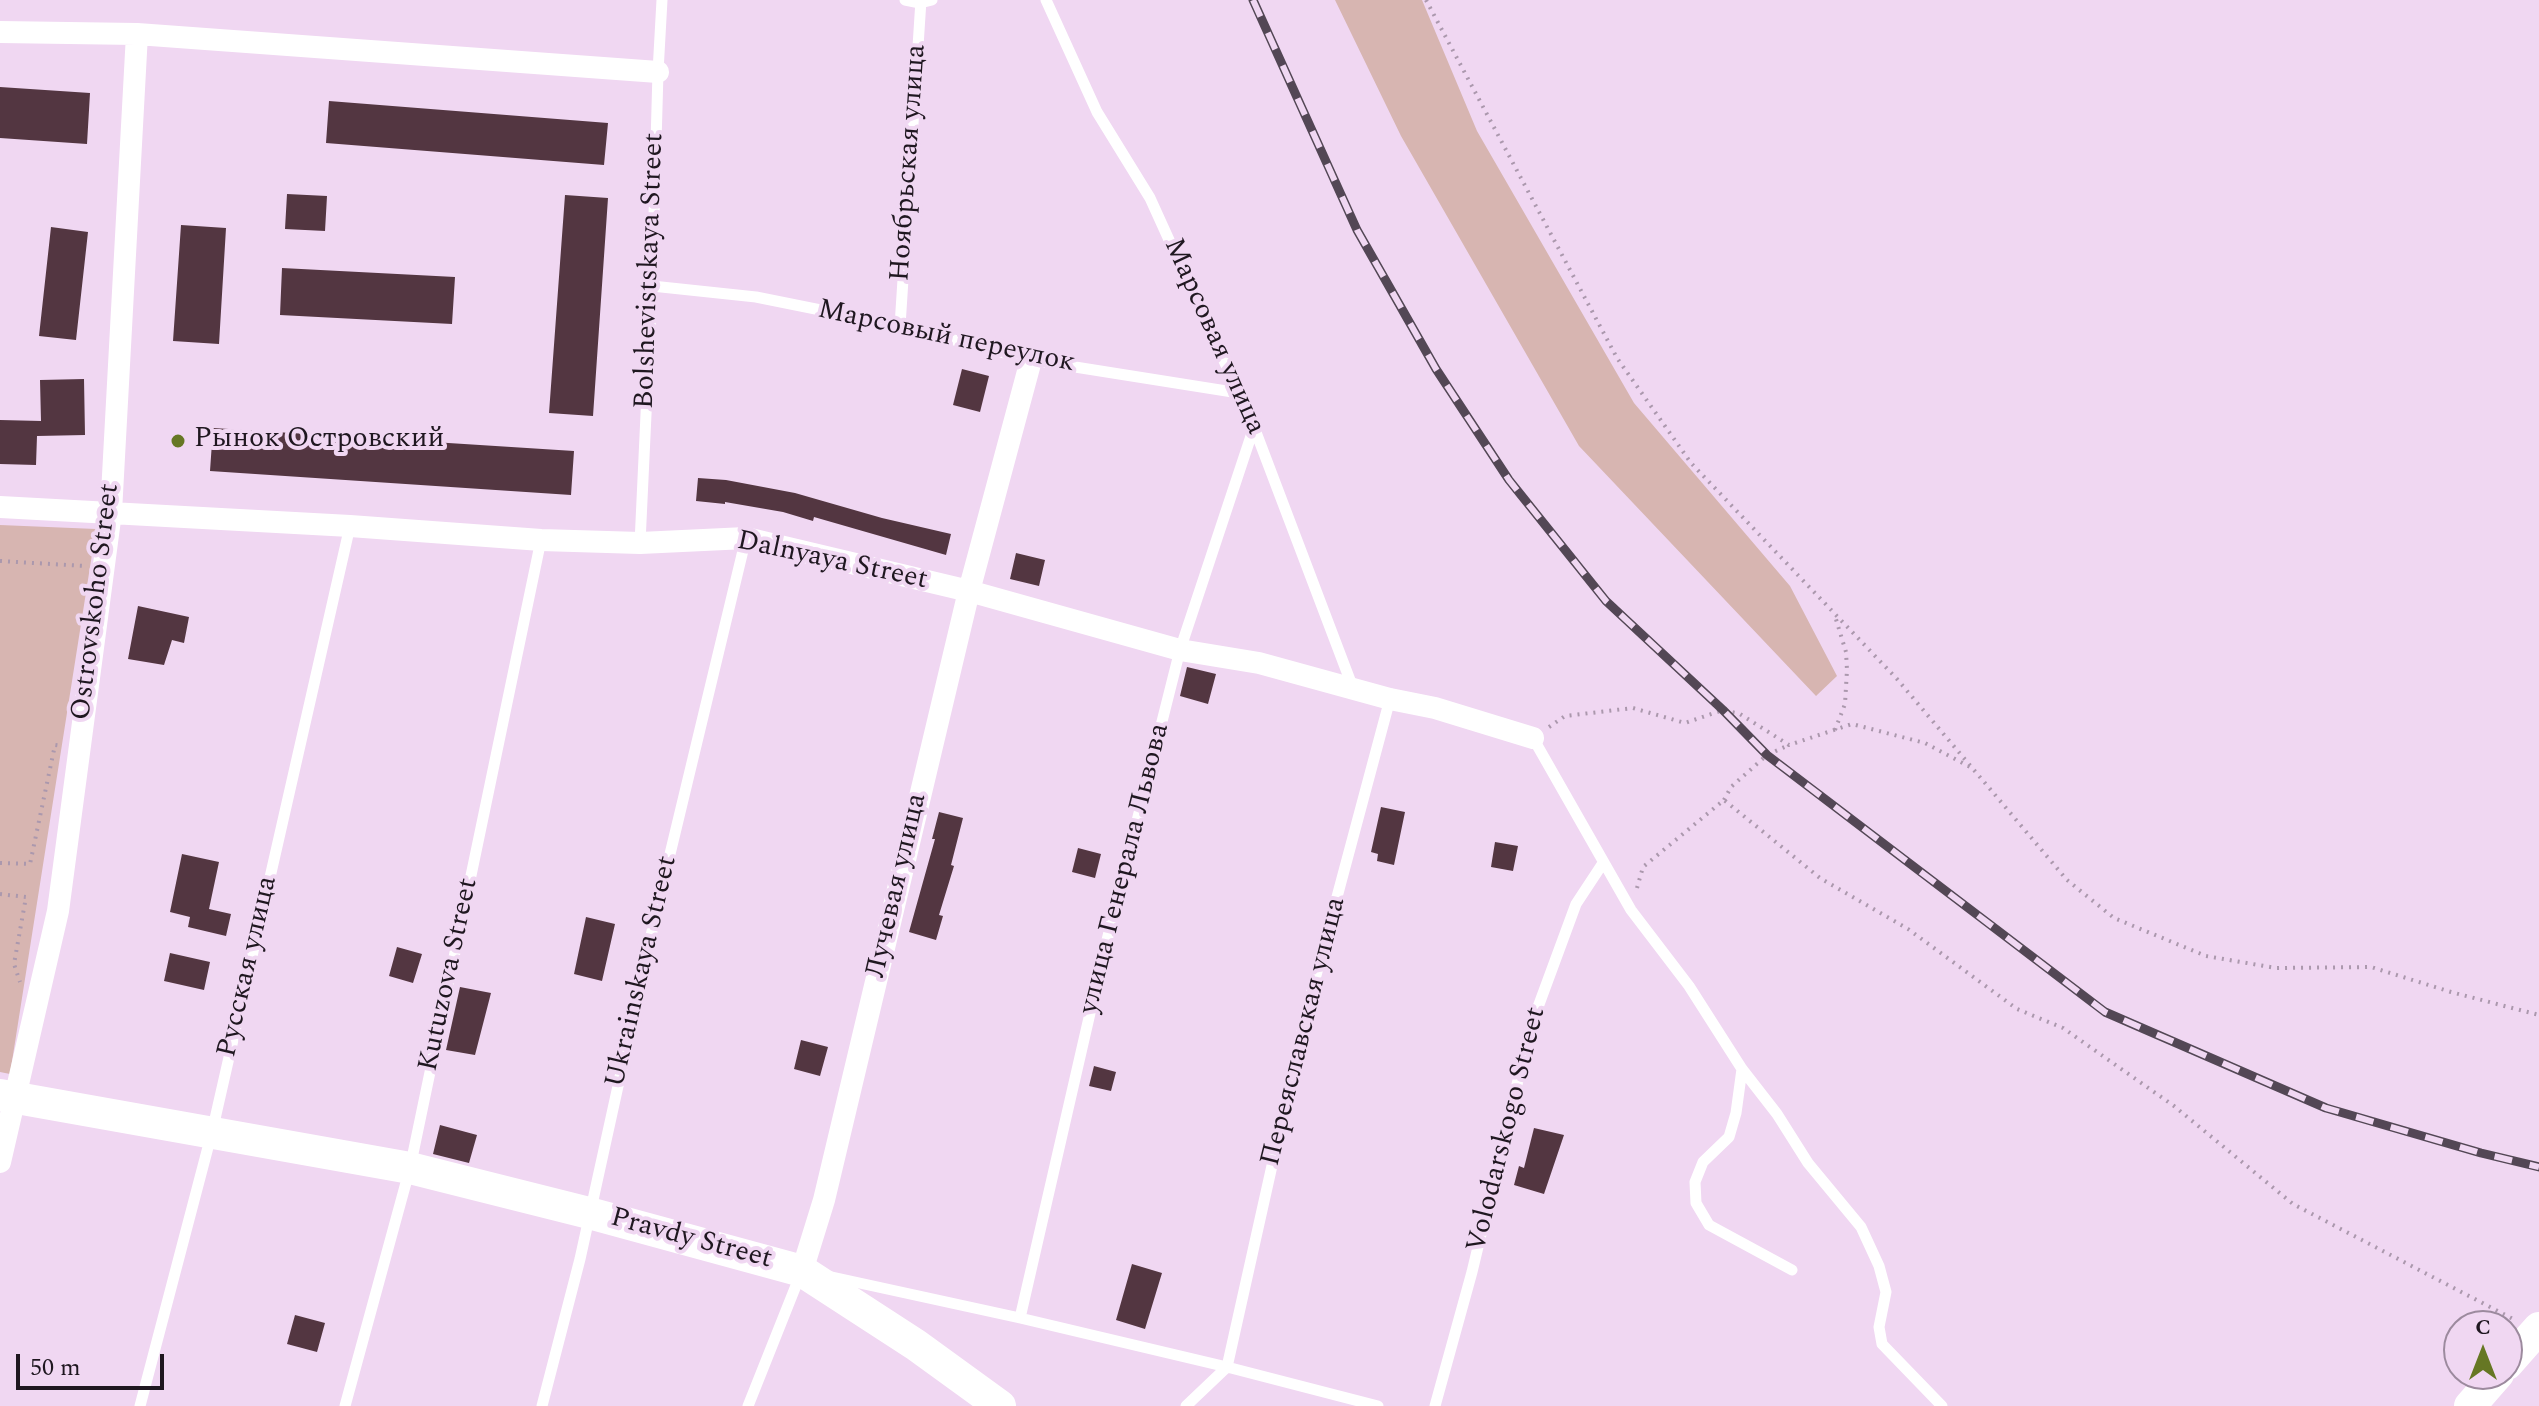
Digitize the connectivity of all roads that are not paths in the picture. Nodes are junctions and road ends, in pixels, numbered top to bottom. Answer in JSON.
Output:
{"nodes":[{"id":1,"x":662,"y":0,"type":"edge"},
{"id":2,"x":905,"y":0,"type":"edge"},
{"id":3,"x":1046,"y":0,"type":"edge"},
{"id":4,"x":924,"y":1,"type":"edge"},
{"id":5,"x":0,"y":32,"type":"edge"},
{"id":6,"x":137,"y":34,"type":"junction"},
{"id":7,"x":658,"y":72,"type":"junction"},
{"id":8,"x":652,"y":286,"type":"junction"},
{"id":9,"x":900,"y":326,"type":"junction"},
{"id":10,"x":1031,"y":360,"type":"junction"},
{"id":11,"x":1239,"y":393,"type":"junction"},
{"id":12,"x":1254,"y":427,"type":"junction"},
{"id":13,"x":0,"y":507,"type":"edge"},
{"id":14,"x":111,"y":512,"type":"junction"},
{"id":15,"x":350,"y":526,"type":"junction"},
{"id":16,"x":746,"y":538,"type":"junction"},
{"id":17,"x":541,"y":540,"type":"junction"},
{"id":18,"x":640,"y":543,"type":"junction"},
{"id":19,"x":969,"y":591,"type":"junction"},
{"id":20,"x":1180,"y":650,"type":"junction"},
{"id":21,"x":1353,"y":688,"type":"junction"},
{"id":22,"x":1390,"y":699,"type":"junction"},
{"id":23,"x":1533,"y":738,"type":"joint"},
{"id":24,"x":1603,"y":863,"type":"junction"},
{"id":25,"x":1742,"y":1069,"type":"junction"},
{"id":26,"x":8,"y":1097,"type":"edge"},
{"id":27,"x":212,"y":1132,"type":"junction"},
{"id":28,"x":0,"y":1162,"type":"edge"},
{"id":29,"x":410,"y":1168,"type":"junction"},
{"id":30,"x":589,"y":1213,"type":"junction"},
{"id":31,"x":1792,"y":1270,"type":"dead end"},
{"id":32,"x":802,"y":1271,"type":"junction"},
{"id":33,"x":1020,"y":1318,"type":"junction"},
{"id":34,"x":2538,"y":1329,"type":"edge"},
{"id":35,"x":2523,"y":1346,"type":"edge"},
{"id":36,"x":1227,"y":1367,"type":"junction"},
{"id":37,"x":2484,"y":1390,"type":"edge"},
{"id":38,"x":140,"y":1406,"type":"edge"},
{"id":39,"x":345,"y":1406,"type":"edge"},
{"id":40,"x":542,"y":1406,"type":"edge"},
{"id":41,"x":748,"y":1406,"type":"edge"},
{"id":42,"x":1000,"y":1406,"type":"edge"},
{"id":43,"x":1186,"y":1406,"type":"edge"},
{"id":44,"x":1378,"y":1406,"type":"edge"},
{"id":45,"x":1435,"y":1406,"type":"edge"},
{"id":46,"x":1942,"y":1406,"type":"edge"},
{"id":47,"x":2470,"y":1406,"type":"edge"}],
"edges":[{"from":1,"to":7,"type":"lane","name":"Bolshevistskaya Street"},
{"from":2,"to":4,"type":"lane"},
{"from":3,"to":11,"type":"lane","name":"Марсовая улица"},
{"from":4,"to":9,"type":"lane","name":"Ноябрьская улица"},
{"from":5,"to":6,"type":"street"},
{"from":6,"to":7,"type":"street"},
{"from":6,"to":14,"type":"street","name":"Ostrovskoho Street"},
{"from":7,"to":8,"type":"lane","name":"Bolshevistskaya Street"},
{"from":8,"to":9,"type":"lane","name":"Марсовый переулок"},
{"from":8,"to":18,"type":"lane","name":"Bolshevistskaya Street"},
{"from":9,"to":10,"type":"lane","name":"Марсовый переулок"},
{"from":10,"to":11,"type":"lane","name":"Марсовый переулок"},
{"from":10,"to":19,"type":"street","name":"Лучевая улица"},
{"from":11,"to":12,"type":"lane","name":"Марсовая улица"},
{"from":12,"to":20,"type":"lane","name":"улица Генерала Львова"},
{"from":12,"to":21,"type":"lane","name":"Марсовая улица"},
{"from":13,"to":14,"type":"street","name":"Dalnyaya Street"},
{"from":14,"to":15,"type":"street","name":"Dalnyaya Street"},
{"from":14,"to":26,"type":"street","name":"Ostrovskoho Street"},
{"from":15,"to":17,"type":"street","name":"Dalnyaya Street"},
{"from":15,"to":27,"type":"lane","name":"Русская улица"},
{"from":16,"to":18,"type":"street","name":"Dalnyaya Street"},
{"from":16,"to":19,"type":"street","name":"Dalnyaya Street"},
{"from":16,"to":30,"type":"lane","name":"Ukrainskaya Street"},
{"from":17,"to":18,"type":"street","name":"Dalnyaya Street"},
{"from":17,"to":29,"type":"lane","name":"Kutuzova Street"},
{"from":19,"to":20,"type":"street","name":"Dalnyaya Street"},
{"from":19,"to":32,"type":"street","name":"Лучевая улица"},
{"from":20,"to":21,"type":"street","name":"Dalnyaya Street"},
{"from":20,"to":33,"type":"lane","name":"улица Генерала Львова"},
{"from":21,"to":22,"type":"street","name":"Dalnyaya Street"},
{"from":22,"to":23,"type":"street","name":"Dalnyaya Street"},
{"from":22,"to":36,"type":"lane","name":"Переяславская улица"},
{"from":23,"to":24,"type":"lane"},
{"from":24,"to":25,"type":"lane"},
{"from":24,"to":45,"type":"lane","name":"Volodarskogo Street"},
{"from":25,"to":31,"type":"lane"},
{"from":25,"to":46,"type":"lane"},
{"from":26,"to":27,"type":"main road","name":"Pravdy Street"},
{"from":26,"to":28,"type":"street","name":"Ostrovskoho Street"},
{"from":27,"to":29,"type":"main road","name":"Pravdy Street"},
{"from":27,"to":38,"type":"lane","name":"Русская улица"},
{"from":29,"to":30,"type":"main road","name":"Pravdy Street"},
{"from":29,"to":39,"type":"lane","name":"Kutuzova Street"},
{"from":30,"to":32,"type":"main road","name":"Pravdy Street"},
{"from":30,"to":40,"type":"lane","name":"Ukrainskaya Street"},
{"from":32,"to":33,"type":"lane","name":"Pravdy Street"},
{"from":32,"to":41,"type":"lane","name":"Лучевая улица"},
{"from":32,"to":42,"type":"main road"},
{"from":33,"to":36,"type":"lane","name":"Pravdy Street"},
{"from":34,"to":35,"type":"main road"},
{"from":36,"to":43,"type":"lane"},
{"from":36,"to":44,"type":"lane","name":"Pravdy Street"},
{"from":37,"to":47,"type":"main road"}]}
